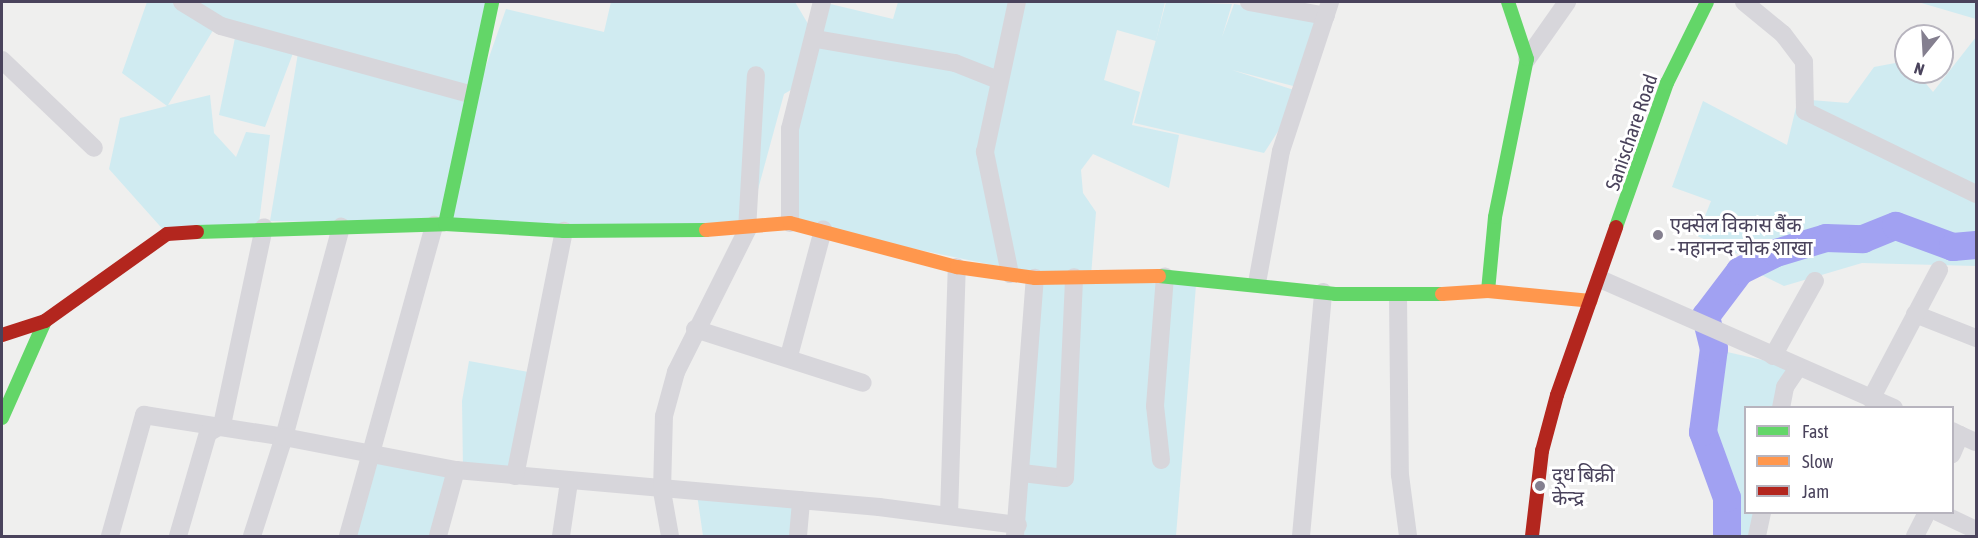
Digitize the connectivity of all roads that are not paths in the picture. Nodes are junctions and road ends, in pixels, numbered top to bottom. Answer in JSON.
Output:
{"nodes":[{"id":1,"x":492,"y":2,"type":"edge"},
{"id":2,"x":822,"y":2,"type":"edge"},
{"id":3,"x":1017,"y":2,"type":"edge"},
{"id":4,"x":1249,"y":2,"type":"edge"},
{"id":5,"x":1508,"y":2,"type":"edge"},
{"id":6,"x":1567,"y":2,"type":"edge"},
{"id":7,"x":1707,"y":2,"type":"edge"},
{"id":8,"x":1744,"y":2,"type":"edge"},
{"id":9,"x":187,"y":3,"type":"edge"},
{"id":10,"x":1328,"y":9,"type":"edge"},
{"id":11,"x":816,"y":39,"type":"junction"},
{"id":12,"x":1527,"y":59,"type":"junction"},
{"id":13,"x":2,"y":60,"type":"edge"},
{"id":14,"x":756,"y":75,"type":"dead end"},
{"id":15,"x":998,"y":80,"type":"junction"},
{"id":16,"x":470,"y":94,"type":"junction"},
{"id":17,"x":94,"y":148,"type":"dead end"},
{"id":18,"x":1977,"y":194,"type":"edge"},
{"id":19,"x":790,"y":223,"type":"junction"},
{"id":20,"x":440,"y":225,"type":"junction"},
{"id":21,"x":341,"y":226,"type":"junction"},
{"id":22,"x":264,"y":227,"type":"junction"},
{"id":23,"x":747,"y":230,"type":"junction"},
{"id":24,"x":823,"y":230,"type":"junction"},
{"id":25,"x":564,"y":231,"type":"junction"},
{"id":26,"x":957,"y":267,"type":"junction"},
{"id":27,"x":1939,"y":270,"type":"dead end"},
{"id":28,"x":1010,"y":274,"type":"junction"},
{"id":29,"x":1165,"y":276,"type":"junction"},
{"id":30,"x":1074,"y":277,"type":"junction"},
{"id":31,"x":1035,"y":278,"type":"junction"},
{"id":32,"x":1600,"y":279,"type":"junction"},
{"id":33,"x":1815,"y":281,"type":"dead end"},
{"id":34,"x":1257,"y":283,"type":"junction"},
{"id":35,"x":1488,"y":291,"type":"junction"},
{"id":36,"x":1323,"y":292,"type":"junction"},
{"id":37,"x":1398,"y":296,"type":"junction"},
{"id":38,"x":1591,"y":301,"type":"junction"},
{"id":39,"x":1915,"y":314,"type":"junction"},
{"id":40,"x":45,"y":321,"type":"junction"},
{"id":41,"x":695,"y":329,"type":"junction"},
{"id":42,"x":2,"y":335,"type":"edge"},
{"id":43,"x":1977,"y":339,"type":"edge"},
{"id":44,"x":789,"y":356,"type":"junction"},
{"id":45,"x":1773,"y":356,"type":"junction"},
{"id":46,"x":1798,"y":368,"type":"junction"},
{"id":47,"x":863,"y":383,"type":"dead end"},
{"id":48,"x":1871,"y":399,"type":"junction"},
{"id":49,"x":1781,"y":406,"type":"edge"},
{"id":50,"x":1889,"y":406,"type":"edge"},
{"id":51,"x":2,"y":418,"type":"edge"},
{"id":52,"x":222,"y":425,"type":"junction"},
{"id":53,"x":1966,"y":434,"type":"edge"},
{"id":54,"x":284,"y":437,"type":"junction"},
{"id":55,"x":1954,"y":452,"type":"edge"},
{"id":56,"x":369,"y":455,"type":"junction"},
{"id":57,"x":1161,"y":460,"type":"dead end"},
{"id":58,"x":456,"y":470,"type":"junction"},
{"id":59,"x":1022,"y":473,"type":"junction"},
{"id":60,"x":515,"y":476,"type":"junction"},
{"id":61,"x":569,"y":482,"type":"junction"},
{"id":62,"x":662,"y":491,"type":"junction"},
{"id":63,"x":801,"y":500,"type":"junction"},
{"id":64,"x":1762,"y":514,"type":"edge"},
{"id":65,"x":1926,"y":514,"type":"edge"},
{"id":66,"x":1940,"y":514,"type":"edge"},
{"id":67,"x":949,"y":515,"type":"junction"},
{"id":68,"x":1016,"y":531,"type":"edge"},
{"id":69,"x":1977,"y":531,"type":"edge"},
{"id":70,"x":110,"y":537,"type":"edge"},
{"id":71,"x":178,"y":537,"type":"edge"},
{"id":72,"x":252,"y":537,"type":"edge"},
{"id":73,"x":348,"y":537,"type":"edge"},
{"id":74,"x":438,"y":537,"type":"edge"},
{"id":75,"x":561,"y":537,"type":"edge"},
{"id":76,"x":670,"y":537,"type":"edge"},
{"id":77,"x":798,"y":537,"type":"edge"},
{"id":78,"x":1300,"y":537,"type":"edge"},
{"id":79,"x":1408,"y":537,"type":"edge"},
{"id":80,"x":1532,"y":537,"type":"edge"},
{"id":81,"x":1757,"y":537,"type":"edge"},
{"id":82,"x":1915,"y":537,"type":"edge"}],
"edges":[{"from":1,"to":16,"type":"street"},
{"from":2,"to":11,"type":"street"},
{"from":3,"to":15,"type":"street"},
{"from":4,"to":10,"type":"street"},
{"from":5,"to":12,"type":"street"},
{"from":6,"to":12,"type":"street"},
{"from":7,"to":32,"type":"street","name":"Sanischare Road"},
{"from":8,"to":18,"type":"street"},
{"from":9,"to":16,"type":"street"},
{"from":10,"to":34,"type":"street"},
{"from":11,"to":15,"type":"street"},
{"from":11,"to":19,"type":"street"},
{"from":12,"to":35,"type":"street"},
{"from":13,"to":17,"type":"street"},
{"from":14,"to":23,"type":"street"},
{"from":15,"to":28,"type":"street"},
{"from":16,"to":20,"type":"street"},
{"from":19,"to":23,"type":"street"},
{"from":19,"to":24,"type":"street"},
{"from":20,"to":21,"type":"street"},
{"from":20,"to":25,"type":"street"},
{"from":20,"to":56,"type":"street"},
{"from":21,"to":22,"type":"street"},
{"from":21,"to":54,"type":"street"},
{"from":22,"to":40,"type":"street"},
{"from":22,"to":52,"type":"street"},
{"from":23,"to":25,"type":"street"},
{"from":23,"to":41,"type":"street"},
{"from":24,"to":26,"type":"street"},
{"from":24,"to":44,"type":"street"},
{"from":25,"to":60,"type":"street"},
{"from":26,"to":28,"type":"street"},
{"from":26,"to":67,"type":"street"},
{"from":27,"to":39,"type":"street"},
{"from":28,"to":31,"type":"street"},
{"from":29,"to":30,"type":"street"},
{"from":29,"to":34,"type":"street"},
{"from":29,"to":57,"type":"street"},
{"from":30,"to":31,"type":"street"},
{"from":30,"to":59,"type":"street"},
{"from":31,"to":59,"type":"street"},
{"from":32,"to":38,"type":"street","name":"Sanischare Road"},
{"from":32,"to":45,"type":"street"},
{"from":33,"to":45,"type":"street"},
{"from":34,"to":36,"type":"street"},
{"from":35,"to":37,"type":"street"},
{"from":35,"to":38,"type":"street"},
{"from":36,"to":37,"type":"street"},
{"from":36,"to":78,"type":"street"},
{"from":37,"to":79,"type":"street"},
{"from":38,"to":80,"type":"street","name":"Sanischare Road"},
{"from":39,"to":43,"type":"street"},
{"from":39,"to":48,"type":"street"},
{"from":40,"to":42,"type":"street"},
{"from":40,"to":51,"type":"street"},
{"from":41,"to":44,"type":"street"},
{"from":41,"to":62,"type":"street"},
{"from":44,"to":47,"type":"street"},
{"from":45,"to":46,"type":"street"},
{"from":46,"to":48,"type":"street"},
{"from":46,"to":49,"type":"street"},
{"from":48,"to":50,"type":"street"},
{"from":52,"to":54,"type":"street"},
{"from":52,"to":70,"type":"street"},
{"from":52,"to":71,"type":"street"},
{"from":53,"to":55,"type":"street"},
{"from":54,"to":56,"type":"street"},
{"from":54,"to":72,"type":"street"},
{"from":56,"to":58,"type":"street"},
{"from":56,"to":73,"type":"street"},
{"from":58,"to":60,"type":"street"},
{"from":58,"to":74,"type":"street"},
{"from":59,"to":68,"type":"street"},
{"from":60,"to":61,"type":"street"},
{"from":61,"to":62,"type":"street"},
{"from":61,"to":75,"type":"street"},
{"from":62,"to":63,"type":"street"},
{"from":62,"to":76,"type":"street"},
{"from":63,"to":67,"type":"street"},
{"from":63,"to":77,"type":"street"},
{"from":64,"to":81,"type":"street"},
{"from":65,"to":82,"type":"street"},
{"from":66,"to":69,"type":"street"},
{"from":67,"to":68,"type":"street"}]}
